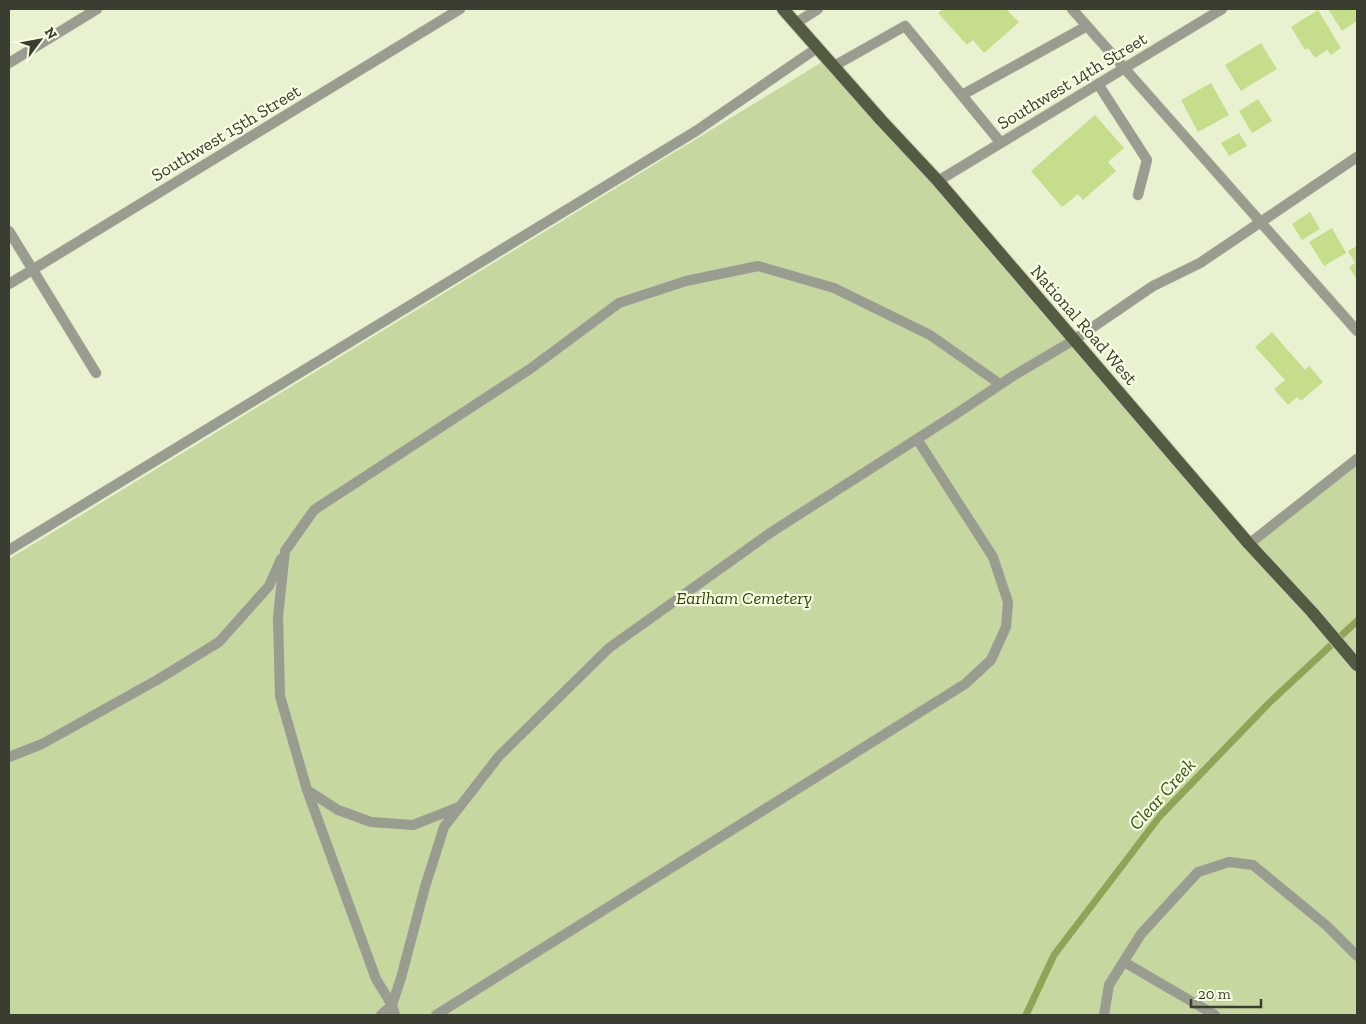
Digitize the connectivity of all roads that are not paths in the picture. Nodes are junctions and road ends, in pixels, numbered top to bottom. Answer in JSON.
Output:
{"nodes":[{"id":1,"x":97,"y":9,"type":"edge"},
{"id":2,"x":460,"y":9,"type":"edge"},
{"id":3,"x":783,"y":9,"type":"edge"},
{"id":4,"x":818,"y":9,"type":"edge"},
{"id":5,"x":1072,"y":9,"type":"edge"},
{"id":6,"x":1222,"y":9,"type":"edge"},
{"id":7,"x":796,"y":23,"type":"junction"},
{"id":8,"x":1087,"y":26,"type":"junction"},
{"id":9,"x":817,"y":48,"type":"junction"},
{"id":10,"x":9,"y":63,"type":"edge"},
{"id":11,"x":834,"y":66,"type":"junction"},
{"id":12,"x":1125,"y":68,"type":"junction"},
{"id":13,"x":1098,"y":84,"type":"junction"},
{"id":14,"x":962,"y":96,"type":"junction"},
{"id":15,"x":1000,"y":143,"type":"junction"},
{"id":16,"x":1357,"y":157,"type":"edge"},
{"id":17,"x":938,"y":181,"type":"junction"},
{"id":18,"x":1138,"y":195,"type":"dead end"},
{"id":19,"x":1261,"y":222,"type":"junction"},
{"id":20,"x":9,"y":231,"type":"edge"},
{"id":21,"x":32,"y":270,"type":"junction"},
{"id":22,"x":9,"y":284,"type":"edge"},
{"id":23,"x":1357,"y":331,"type":"edge"},
{"id":24,"x":1074,"y":340,"type":"junction"},
{"id":25,"x":96,"y":373,"type":"dead end"},
{"id":26,"x":1000,"y":384,"type":"junction"},
{"id":27,"x":917,"y":439,"type":"junction"},
{"id":28,"x":1357,"y":459,"type":"edge"},
{"id":29,"x":1249,"y":544,"type":"junction"},
{"id":30,"x":9,"y":550,"type":"edge"},
{"id":31,"x":285,"y":551,"type":"junction"},
{"id":32,"x":1357,"y":666,"type":"edge"},
{"id":33,"x":9,"y":757,"type":"edge"},
{"id":34,"x":307,"y":790,"type":"junction"},
{"id":35,"x":460,"y":806,"type":"junction"},
{"id":36,"x":1357,"y":956,"type":"edge"},
{"id":37,"x":1124,"y":962,"type":"junction"},
{"id":38,"x":394,"y":1010,"type":"edge"},
{"id":39,"x":381,"y":1015,"type":"edge"},
{"id":40,"x":436,"y":1015,"type":"edge"},
{"id":41,"x":1104,"y":1015,"type":"edge"},
{"id":42,"x":1215,"y":1015,"type":"edge"}],
"edges":[{"from":1,"to":10,"type":"street"},
{"from":2,"to":21,"type":"street","name":"Southwest 15th Street"},
{"from":3,"to":7,"type":"main road","name":"National Road West"},
{"from":4,"to":7,"type":"street"},
{"from":5,"to":8,"type":"street"},
{"from":6,"to":12,"type":"street","name":"Southwest 14th Street"},
{"from":7,"to":9,"type":"main road","name":"National Road West"},
{"from":8,"to":12,"type":"street"},
{"from":8,"to":14,"type":"street"},
{"from":9,"to":11,"type":"main road","name":"National Road West"},
{"from":9,"to":30,"type":"street"},
{"from":11,"to":14,"type":"street"},
{"from":11,"to":17,"type":"main road","name":"National Road West"},
{"from":12,"to":13,"type":"street","name":"Southwest 14th Street"},
{"from":12,"to":19,"type":"street"},
{"from":13,"to":15,"type":"street","name":"Southwest 14th Street"},
{"from":13,"to":18,"type":"street"},
{"from":14,"to":15,"type":"street"},
{"from":15,"to":17,"type":"street","name":"Southwest 14th Street"},
{"from":16,"to":19,"type":"street"},
{"from":17,"to":24,"type":"main road","name":"National Road West"},
{"from":19,"to":23,"type":"street"},
{"from":19,"to":24,"type":"street"},
{"from":20,"to":21,"type":"street"},
{"from":21,"to":22,"type":"street","name":"Southwest 15th Street"},
{"from":21,"to":25,"type":"street"},
{"from":24,"to":26,"type":"street"},
{"from":24,"to":29,"type":"main road","name":"National Road West"},
{"from":26,"to":27,"type":"street"},
{"from":26,"to":31,"type":"street"},
{"from":27,"to":35,"type":"street"},
{"from":27,"to":40,"type":"street"},
{"from":28,"to":29,"type":"street"},
{"from":29,"to":32,"type":"main road","name":"National Road West"},
{"from":31,"to":33,"type":"street"},
{"from":31,"to":34,"type":"street"},
{"from":34,"to":35,"type":"street"},
{"from":34,"to":38,"type":"street"},
{"from":35,"to":38,"type":"street"},
{"from":36,"to":37,"type":"street"},
{"from":37,"to":41,"type":"street"},
{"from":37,"to":42,"type":"street"},
{"from":38,"to":39,"type":"street"}]}
